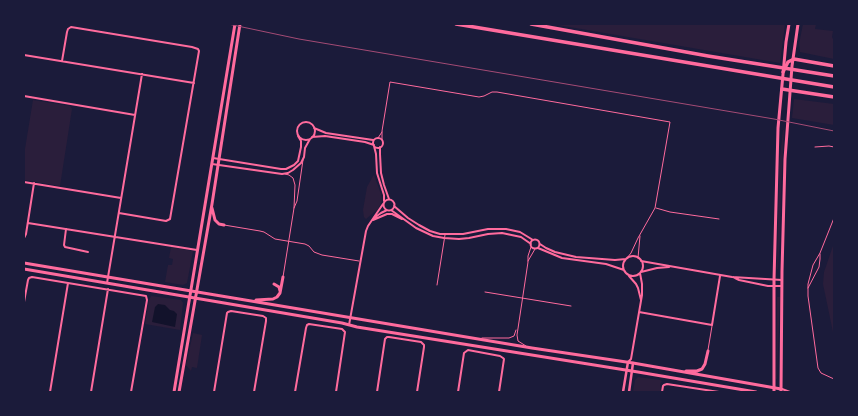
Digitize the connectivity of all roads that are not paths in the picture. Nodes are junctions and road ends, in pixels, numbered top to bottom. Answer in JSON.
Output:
{"nodes":[{"id":1,"x":235,"y":24,"type":"edge"},
{"id":2,"x":240,"y":24,"type":"edge"},
{"id":3,"x":456,"y":24,"type":"edge"},
{"id":4,"x":531,"y":24,"type":"edge"},
{"id":5,"x":789,"y":24,"type":"edge"},
{"id":6,"x":798,"y":24,"type":"edge"},
{"id":7,"x":24,"y":55,"type":"edge"},
{"id":8,"x":792,"y":60,"type":"junction"},
{"id":9,"x":62,"y":61,"type":"junction"},
{"id":10,"x":785,"y":65,"type":"junction"},
{"id":11,"x":834,"y":66,"type":"edge"},
{"id":12,"x":783,"y":72,"type":"joint"},
{"id":13,"x":142,"y":74,"type":"junction"},
{"id":14,"x":834,"y":76,"type":"edge"},
{"id":15,"x":194,"y":83,"type":"junction"},
{"id":16,"x":834,"y":88,"type":"edge"},
{"id":17,"x":790,"y":90,"type":"junction"},
{"id":18,"x":781,"y":91,"type":"junction"},
{"id":19,"x":24,"y":96,"type":"edge"},
{"id":20,"x":834,"y":97,"type":"edge"},
{"id":21,"x":135,"y":115,"type":"junction"},
{"id":22,"x":314,"y":128,"type":"junction"},
{"id":23,"x":382,"y":131,"type":"junction"},
{"id":24,"x":298,"y":136,"type":"junction"},
{"id":25,"x":311,"y":138,"type":"junction"},
{"id":26,"x":378,"y":138,"type":"junction"},
{"id":27,"x":374,"y":140,"type":"junction"},
{"id":28,"x":382,"y":140,"type":"junction"},
{"id":29,"x":374,"y":146,"type":"junction"},
{"id":30,"x":380,"y":147,"type":"junction"},
{"id":31,"x":814,"y":147,"type":"dead end"},
{"id":32,"x":834,"y":147,"type":"edge"},
{"id":33,"x":304,"y":157,"type":"junction"},
{"id":34,"x":213,"y":158,"type":"junction"},
{"id":35,"x":219,"y":159,"type":"junction"},
{"id":36,"x":212,"y":164,"type":"junction"},
{"id":37,"x":218,"y":165,"type":"junction"},
{"id":38,"x":282,"y":174,"type":"junction"},
{"id":39,"x":24,"y":182,"type":"edge"},
{"id":40,"x":34,"y":183,"type":"junction"},
{"id":41,"x":121,"y":198,"type":"junction"},
{"id":42,"x":389,"y":199,"type":"junction"},
{"id":43,"x":384,"y":201,"type":"junction"},
{"id":44,"x":212,"y":204,"type":"junction"},
{"id":45,"x":383,"y":204,"type":"junction"},
{"id":46,"x":394,"y":206,"type":"junction"},
{"id":47,"x":294,"y":208,"type":"junction"},
{"id":48,"x":655,"y":208,"type":"junction"},
{"id":49,"x":387,"y":210,"type":"junction"},
{"id":50,"x":392,"y":210,"type":"junction"},
{"id":51,"x":119,"y":213,"type":"junction"},
{"id":52,"x":834,"y":218,"type":"edge"},
{"id":53,"x":719,"y":219,"type":"dead end"},
{"id":54,"x":372,"y":220,"type":"junction"},
{"id":55,"x":406,"y":221,"type":"junction"},
{"id":56,"x":28,"y":223,"type":"junction"},
{"id":57,"x":224,"y":225,"type":"joint"},
{"id":58,"x":66,"y":229,"type":"junction"},
{"id":59,"x":445,"y":234,"type":"junction"},
{"id":60,"x":640,"y":235,"type":"junction"},
{"id":61,"x":115,"y":237,"type":"junction"},
{"id":62,"x":24,"y":238,"type":"edge"},
{"id":63,"x":444,"y":238,"type":"junction"},
{"id":64,"x":533,"y":240,"type":"junction"},
{"id":65,"x":289,"y":241,"type":"junction"},
{"id":66,"x":531,"y":244,"type":"junction"},
{"id":67,"x":540,"y":244,"type":"junction"},
{"id":68,"x":532,"y":247,"type":"junction"},
{"id":69,"x":538,"y":248,"type":"junction"},
{"id":70,"x":535,"y":249,"type":"junction"},
{"id":71,"x":197,"y":250,"type":"junction"},
{"id":72,"x":88,"y":252,"type":"dead end"},
{"id":73,"x":820,"y":253,"type":"junction"},
{"id":74,"x":638,"y":258,"type":"junction"},
{"id":75,"x":627,"y":259,"type":"junction"},
{"id":76,"x":360,"y":261,"type":"junction"},
{"id":77,"x":641,"y":261,"type":"junction"},
{"id":78,"x":528,"y":262,"type":"junction"},
{"id":79,"x":24,"y":263,"type":"edge"},
{"id":80,"x":672,"y":267,"type":"junction"},
{"id":81,"x":24,"y":269,"type":"edge"},
{"id":82,"x":624,"y":270,"type":"junction"},
{"id":83,"x":640,"y":272,"type":"junction"},
{"id":84,"x":628,"y":275,"type":"junction"},
{"id":85,"x":720,"y":275,"type":"junction"},
{"id":86,"x":108,"y":277,"type":"junction"},
{"id":87,"x":283,"y":277,"type":"joint"},
{"id":88,"x":732,"y":277,"type":"junction"},
{"id":89,"x":774,"y":280,"type":"junction"},
{"id":90,"x":782,"y":280,"type":"junction"},
{"id":91,"x":68,"y":283,"type":"junction"},
{"id":92,"x":107,"y":283,"type":"junction"},
{"id":93,"x":274,"y":284,"type":"dead end"},
{"id":94,"x":437,"y":285,"type":"dead end"},
{"id":95,"x":774,"y":286,"type":"junction"},
{"id":96,"x":782,"y":286,"type":"junction"},
{"id":97,"x":808,"y":288,"type":"junction"},
{"id":98,"x":108,"y":289,"type":"junction"},
{"id":99,"x":280,"y":290,"type":"junction"},
{"id":100,"x":191,"y":291,"type":"junction"},
{"id":101,"x":197,"y":292,"type":"junction"},
{"id":102,"x":485,"y":292,"type":"dead end"},
{"id":103,"x":189,"y":297,"type":"junction"},
{"id":104,"x":196,"y":298,"type":"junction"},
{"id":105,"x":522,"y":298,"type":"junction"},
{"id":106,"x":248,"y":300,"type":"junction"},
{"id":107,"x":640,"y":300,"type":"junction"},
{"id":108,"x":24,"y":302,"type":"edge"},
{"id":109,"x":571,"y":306,"type":"dead end"},
{"id":110,"x":639,"y":312,"type":"junction"},
{"id":111,"x":350,"y":318,"type":"junction"},
{"id":112,"x":349,"y":325,"type":"junction"},
{"id":113,"x":712,"y":325,"type":"junction"},
{"id":114,"x":517,"y":327,"type":"junction"},
{"id":115,"x":474,"y":338,"type":"junction"},
{"id":116,"x":532,"y":348,"type":"junction"},
{"id":117,"x":708,"y":351,"type":"joint"},
{"id":118,"x":631,"y":359,"type":"junction"},
{"id":119,"x":628,"y":362,"type":"junction"},
{"id":120,"x":633,"y":363,"type":"junction"},
{"id":121,"x":626,"y":370,"type":"junction"},
{"id":122,"x":632,"y":371,"type":"junction"},
{"id":123,"x":680,"y":371,"type":"junction"},
{"id":124,"x":834,"y":379,"type":"edge"},
{"id":125,"x":773,"y":387,"type":"junction"},
{"id":126,"x":781,"y":390,"type":"edge"},
{"id":127,"x":704,"y":391,"type":"edge"},
{"id":128,"x":50,"y":392,"type":"edge"},
{"id":129,"x":91,"y":392,"type":"edge"},
{"id":130,"x":132,"y":392,"type":"edge"},
{"id":131,"x":174,"y":392,"type":"edge"},
{"id":132,"x":179,"y":392,"type":"edge"},
{"id":133,"x":214,"y":392,"type":"edge"},
{"id":134,"x":254,"y":392,"type":"edge"},
{"id":135,"x":295,"y":392,"type":"edge"},
{"id":136,"x":336,"y":392,"type":"edge"},
{"id":137,"x":377,"y":392,"type":"edge"},
{"id":138,"x":417,"y":392,"type":"edge"},
{"id":139,"x":458,"y":392,"type":"edge"},
{"id":140,"x":499,"y":392,"type":"edge"},
{"id":141,"x":623,"y":392,"type":"edge"},
{"id":142,"x":629,"y":392,"type":"edge"},
{"id":143,"x":662,"y":392,"type":"edge"},
{"id":144,"x":719,"y":392,"type":"edge"},
{"id":145,"x":756,"y":392,"type":"edge"},
{"id":146,"x":774,"y":392,"type":"edge"},
{"id":147,"x":790,"y":392,"type":"edge"}],
"edges":[{"from":1,"to":34,"type":"main road"},
{"from":2,"to":35,"type":"main road"},
{"from":3,"to":16,"type":"highway"},
{"from":4,"to":14,"type":"highway"},
{"from":5,"to":10,"type":"main road"},
{"from":6,"to":8,"type":"main road"},
{"from":7,"to":9,"type":"street"},
{"from":8,"to":10,"type":"highway"},
{"from":8,"to":11,"type":"highway"},
{"from":8,"to":17,"type":"main road"},
{"from":9,"to":13,"type":"street"},
{"from":9,"to":15,"type":"street"},
{"from":10,"to":12,"type":"highway"},
{"from":12,"to":18,"type":"main road"},
{"from":13,"to":15,"type":"street"},
{"from":13,"to":21,"type":"street"},
{"from":15,"to":51,"type":"street"},
{"from":17,"to":18,"type":"highway"},
{"from":17,"to":20,"type":"highway"},
{"from":17,"to":90,"type":"main road"},
{"from":18,"to":89,"type":"main road"},
{"from":19,"to":21,"type":"street"},
{"from":21,"to":41,"type":"street"},
{"from":22,"to":24,"type":"street"},
{"from":22,"to":25,"type":"street"},
{"from":22,"to":27,"type":"street"},
{"from":23,"to":26,"type":"lane"},
{"from":23,"to":28,"type":"lane"},
{"from":23,"to":48,"type":"lane"},
{"from":24,"to":25,"type":"street"},
{"from":24,"to":35,"type":"street"},
{"from":25,"to":29,"type":"street"},
{"from":25,"to":33,"type":"street"},
{"from":26,"to":27,"type":"street"},
{"from":26,"to":28,"type":"street"},
{"from":27,"to":29,"type":"street"},
{"from":28,"to":30,"type":"street"},
{"from":29,"to":30,"type":"street"},
{"from":29,"to":43,"type":"street"},
{"from":30,"to":42,"type":"street"},
{"from":31,"to":32,"type":"lane"},
{"from":33,"to":38,"type":"street"},
{"from":33,"to":47,"type":"lane"},
{"from":34,"to":35,"type":"street"},
{"from":34,"to":36,"type":"main road"},
{"from":35,"to":37,"type":"main road"},
{"from":36,"to":37,"type":"street"},
{"from":36,"to":71,"type":"main road"},
{"from":37,"to":38,"type":"street"},
{"from":37,"to":44,"type":"main road"},
{"from":38,"to":47,"type":"lane"},
{"from":39,"to":40,"type":"street"},
{"from":40,"to":41,"type":"street"},
{"from":40,"to":56,"type":"street"},
{"from":41,"to":51,"type":"street"},
{"from":42,"to":43,"type":"street"},
{"from":42,"to":46,"type":"street"},
{"from":43,"to":45,"type":"street"},
{"from":44,"to":57,"type":"main road"},
{"from":44,"to":101,"type":"main road"},
{"from":45,"to":49,"type":"street"},
{"from":45,"to":54,"type":"street"},
{"from":46,"to":50,"type":"street"},
{"from":46,"to":59,"type":"street"},
{"from":47,"to":65,"type":"lane"},
{"from":48,"to":53,"type":"lane"},
{"from":48,"to":60,"type":"lane"},
{"from":49,"to":50,"type":"street"},
{"from":49,"to":54,"type":"street"},
{"from":50,"to":55,"type":"street"},
{"from":51,"to":61,"type":"street"},
{"from":52,"to":73,"type":"lane"},
{"from":54,"to":55,"type":"street"},
{"from":54,"to":76,"type":"street"},
{"from":55,"to":63,"type":"street"},
{"from":56,"to":58,"type":"street"},
{"from":56,"to":62,"type":"street"},
{"from":57,"to":65,"type":"lane"},
{"from":58,"to":61,"type":"street"},
{"from":58,"to":72,"type":"street"},
{"from":59,"to":63,"type":"lane"},
{"from":59,"to":64,"type":"street"},
{"from":60,"to":74,"type":"lane"},
{"from":60,"to":75,"type":"lane"},
{"from":61,"to":71,"type":"street"},
{"from":61,"to":86,"type":"street"},
{"from":63,"to":66,"type":"street"},
{"from":63,"to":94,"type":"lane"},
{"from":64,"to":66,"type":"street"},
{"from":64,"to":67,"type":"street"},
{"from":65,"to":76,"type":"lane"},
{"from":65,"to":87,"type":"lane"},
{"from":66,"to":68,"type":"street"},
{"from":67,"to":69,"type":"street"},
{"from":67,"to":75,"type":"street"},
{"from":68,"to":70,"type":"street"},
{"from":68,"to":78,"type":"lane"},
{"from":69,"to":70,"type":"street"},
{"from":69,"to":82,"type":"street"},
{"from":70,"to":78,"type":"lane"},
{"from":71,"to":100,"type":"main road"},
{"from":73,"to":97,"type":"lane"},
{"from":73,"to":97,"type":"lane"},
{"from":74,"to":75,"type":"street"},
{"from":74,"to":77,"type":"street"},
{"from":75,"to":82,"type":"street"},
{"from":76,"to":111,"type":"street"},
{"from":77,"to":80,"type":"street"},
{"from":77,"to":83,"type":"street"},
{"from":78,"to":105,"type":"lane"},
{"from":79,"to":86,"type":"main road"},
{"from":80,"to":83,"type":"street"},
{"from":80,"to":85,"type":"street"},
{"from":81,"to":92,"type":"main road"},
{"from":82,"to":84,"type":"street"},
{"from":83,"to":84,"type":"street"},
{"from":83,"to":107,"type":"street"},
{"from":84,"to":107,"type":"street"},
{"from":85,"to":88,"type":"street"},
{"from":85,"to":113,"type":"street"},
{"from":86,"to":92,"type":"street"},
{"from":86,"to":100,"type":"main road"},
{"from":87,"to":99,"type":"main road"},
{"from":88,"to":89,"type":"street"},
{"from":88,"to":95,"type":"street"},
{"from":89,"to":90,"type":"street"},
{"from":89,"to":95,"type":"main road"},
{"from":90,"to":96,"type":"main road"},
{"from":91,"to":98,"type":"street"},
{"from":91,"to":108,"type":"street"},
{"from":91,"to":128,"type":"street"},
{"from":92,"to":103,"type":"main road"},
{"from":93,"to":99,"type":"main road"},
{"from":95,"to":96,"type":"street"},
{"from":95,"to":125,"type":"main road"},
{"from":96,"to":126,"type":"main road"},
{"from":97,"to":124,"type":"lane"},
{"from":98,"to":129,"type":"street"},
{"from":98,"to":130,"type":"street"},
{"from":99,"to":106,"type":"main road"},
{"from":100,"to":101,"type":"main road"},
{"from":100,"to":103,"type":"main road"},
{"from":101,"to":104,"type":"main road"},
{"from":101,"to":106,"type":"main road"},
{"from":102,"to":105,"type":"lane"},
{"from":103,"to":104,"type":"main road"},
{"from":103,"to":131,"type":"main road"},
{"from":104,"to":112,"type":"main road"},
{"from":104,"to":132,"type":"main road"},
{"from":105,"to":109,"type":"lane"},
{"from":105,"to":114,"type":"lane"},
{"from":106,"to":111,"type":"main road"},
{"from":107,"to":110,"type":"street"},
{"from":110,"to":113,"type":"street"},
{"from":110,"to":118,"type":"street"},
{"from":111,"to":112,"type":"street"},
{"from":111,"to":115,"type":"main road"},
{"from":112,"to":121,"type":"main road"},
{"from":113,"to":117,"type":"lane"},
{"from":114,"to":115,"type":"lane"},
{"from":114,"to":116,"type":"lane"},
{"from":115,"to":116,"type":"main road"},
{"from":116,"to":119,"type":"main road"},
{"from":117,"to":123,"type":"main road"},
{"from":118,"to":119,"type":"street"},
{"from":118,"to":120,"type":"street"},
{"from":119,"to":120,"type":"main road"},
{"from":119,"to":121,"type":"street"},
{"from":120,"to":122,"type":"street"},
{"from":120,"to":123,"type":"main road"},
{"from":121,"to":122,"type":"main road"},
{"from":121,"to":141,"type":"street"},
{"from":122,"to":142,"type":"street"},
{"from":122,"to":145,"type":"main road"},
{"from":123,"to":125,"type":"main road"},
{"from":125,"to":126,"type":"main road"},
{"from":125,"to":146,"type":"main road"},
{"from":126,"to":147,"type":"street"},
{"from":127,"to":143,"type":"street"},
{"from":127,"to":144,"type":"street"},
{"from":133,"to":134,"type":"street"},
{"from":135,"to":136,"type":"street"},
{"from":137,"to":138,"type":"street"},
{"from":139,"to":140,"type":"street"}]}
